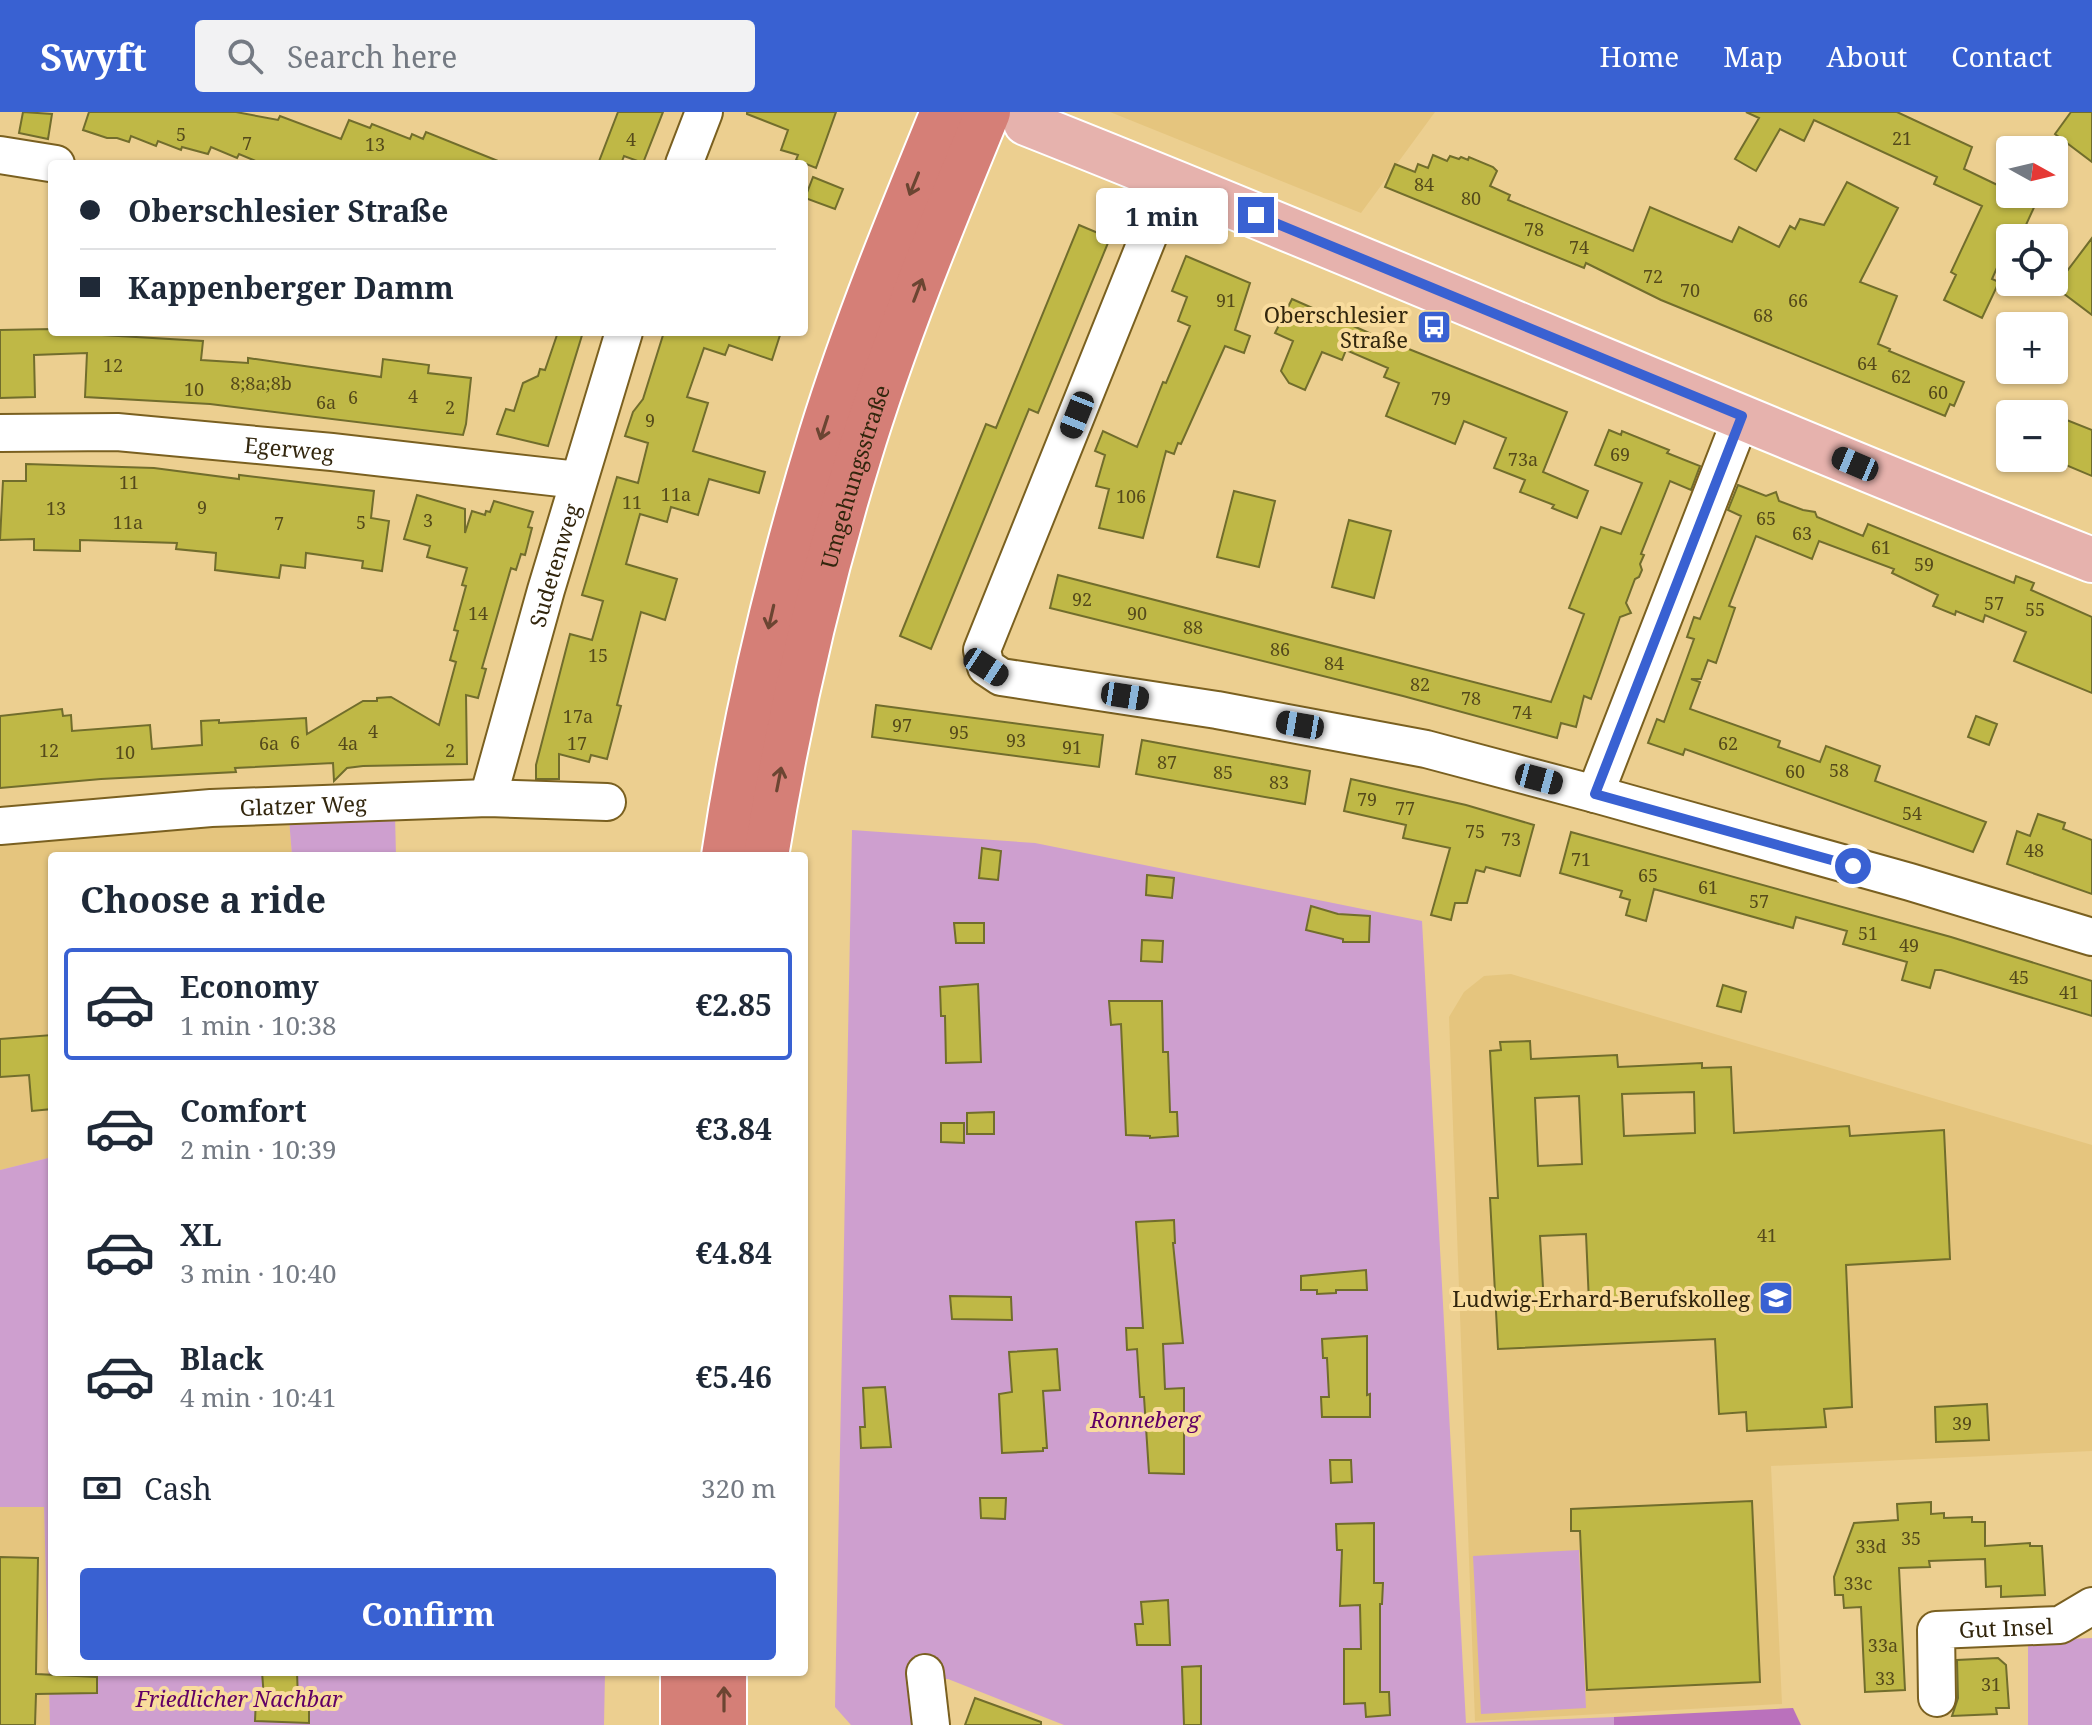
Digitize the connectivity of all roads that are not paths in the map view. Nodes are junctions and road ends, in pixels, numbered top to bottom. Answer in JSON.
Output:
{"nodes":[{"id":1,"x":704,"y":112,"type":"edge"},
{"id":2,"x":943,"y":112,"type":"edge"},
{"id":3,"x":1007,"y":118,"type":"edge"},
{"id":4,"x":0,"y":155,"type":"edge"},
{"id":5,"x":686,"y":160,"type":"edge"},
{"id":6,"x":48,"y":163,"type":"edge"},
{"id":7,"x":1171,"y":180,"type":"junction"},
{"id":8,"x":623,"y":336,"type":"edge"},
{"id":9,"x":1742,"y":416,"type":"junction"},
{"id":10,"x":0,"y":433,"type":"edge"},
{"id":11,"x":578,"y":480,"type":"junction"},
{"id":12,"x":2092,"y":560,"type":"edge"},
{"id":13,"x":1595,"y":794,"type":"junction"},
{"id":14,"x":488,"y":798,"type":"junction"},
{"id":15,"x":607,"y":802,"type":"dead end"},
{"id":16,"x":0,"y":826,"type":"edge"},
{"id":17,"x":725,"y":852,"type":"edge"},
{"id":18,"x":767,"y":852,"type":"edge"},
{"id":19,"x":2092,"y":937,"type":"edge"},
{"id":20,"x":2092,"y":1606,"type":"edge"},
{"id":21,"x":925,"y":1673,"type":"dead end"},
{"id":22,"x":683,"y":1676,"type":"edge"},
{"id":23,"x":724,"y":1676,"type":"edge"},
{"id":24,"x":1937,"y":1698,"type":"dead end"},
{"id":25,"x":683,"y":1725,"type":"edge"},
{"id":26,"x":724,"y":1725,"type":"edge"},
{"id":27,"x":931,"y":1725,"type":"edge"}],
"edges":[{"from":1,"to":5,"type":"street"},
{"from":2,"to":17,"type":"highway","name":"Umgehungsstraße","one_way":true},
{"from":3,"to":7,"type":"main road"},
{"from":18,"to":3,"type":"highway","name":"Umgehungsstraße","one_way":true},
{"from":4,"to":6,"type":"street"},
{"from":7,"to":9,"type":"main road"},
{"from":7,"to":13,"type":"street"},
{"from":8,"to":11,"type":"street","name":"Sudetenweg"},
{"from":9,"to":12,"type":"main road"},
{"from":9,"to":13,"type":"street"},
{"from":10,"to":11,"type":"street","name":"Egerweg"},
{"from":11,"to":14,"type":"street","name":"Sudetenweg"},
{"from":13,"to":19,"type":"street"},
{"from":14,"to":15,"type":"street","name":"Glatzer Weg"},
{"from":14,"to":16,"type":"street","name":"Glatzer Weg"},
{"from":20,"to":24,"type":"street","name":"Gut Insel"},
{"from":21,"to":27,"type":"street"},
{"from":22,"to":25,"type":"highway"},
{"from":26,"to":23,"type":"highway","one_way":true}]}
